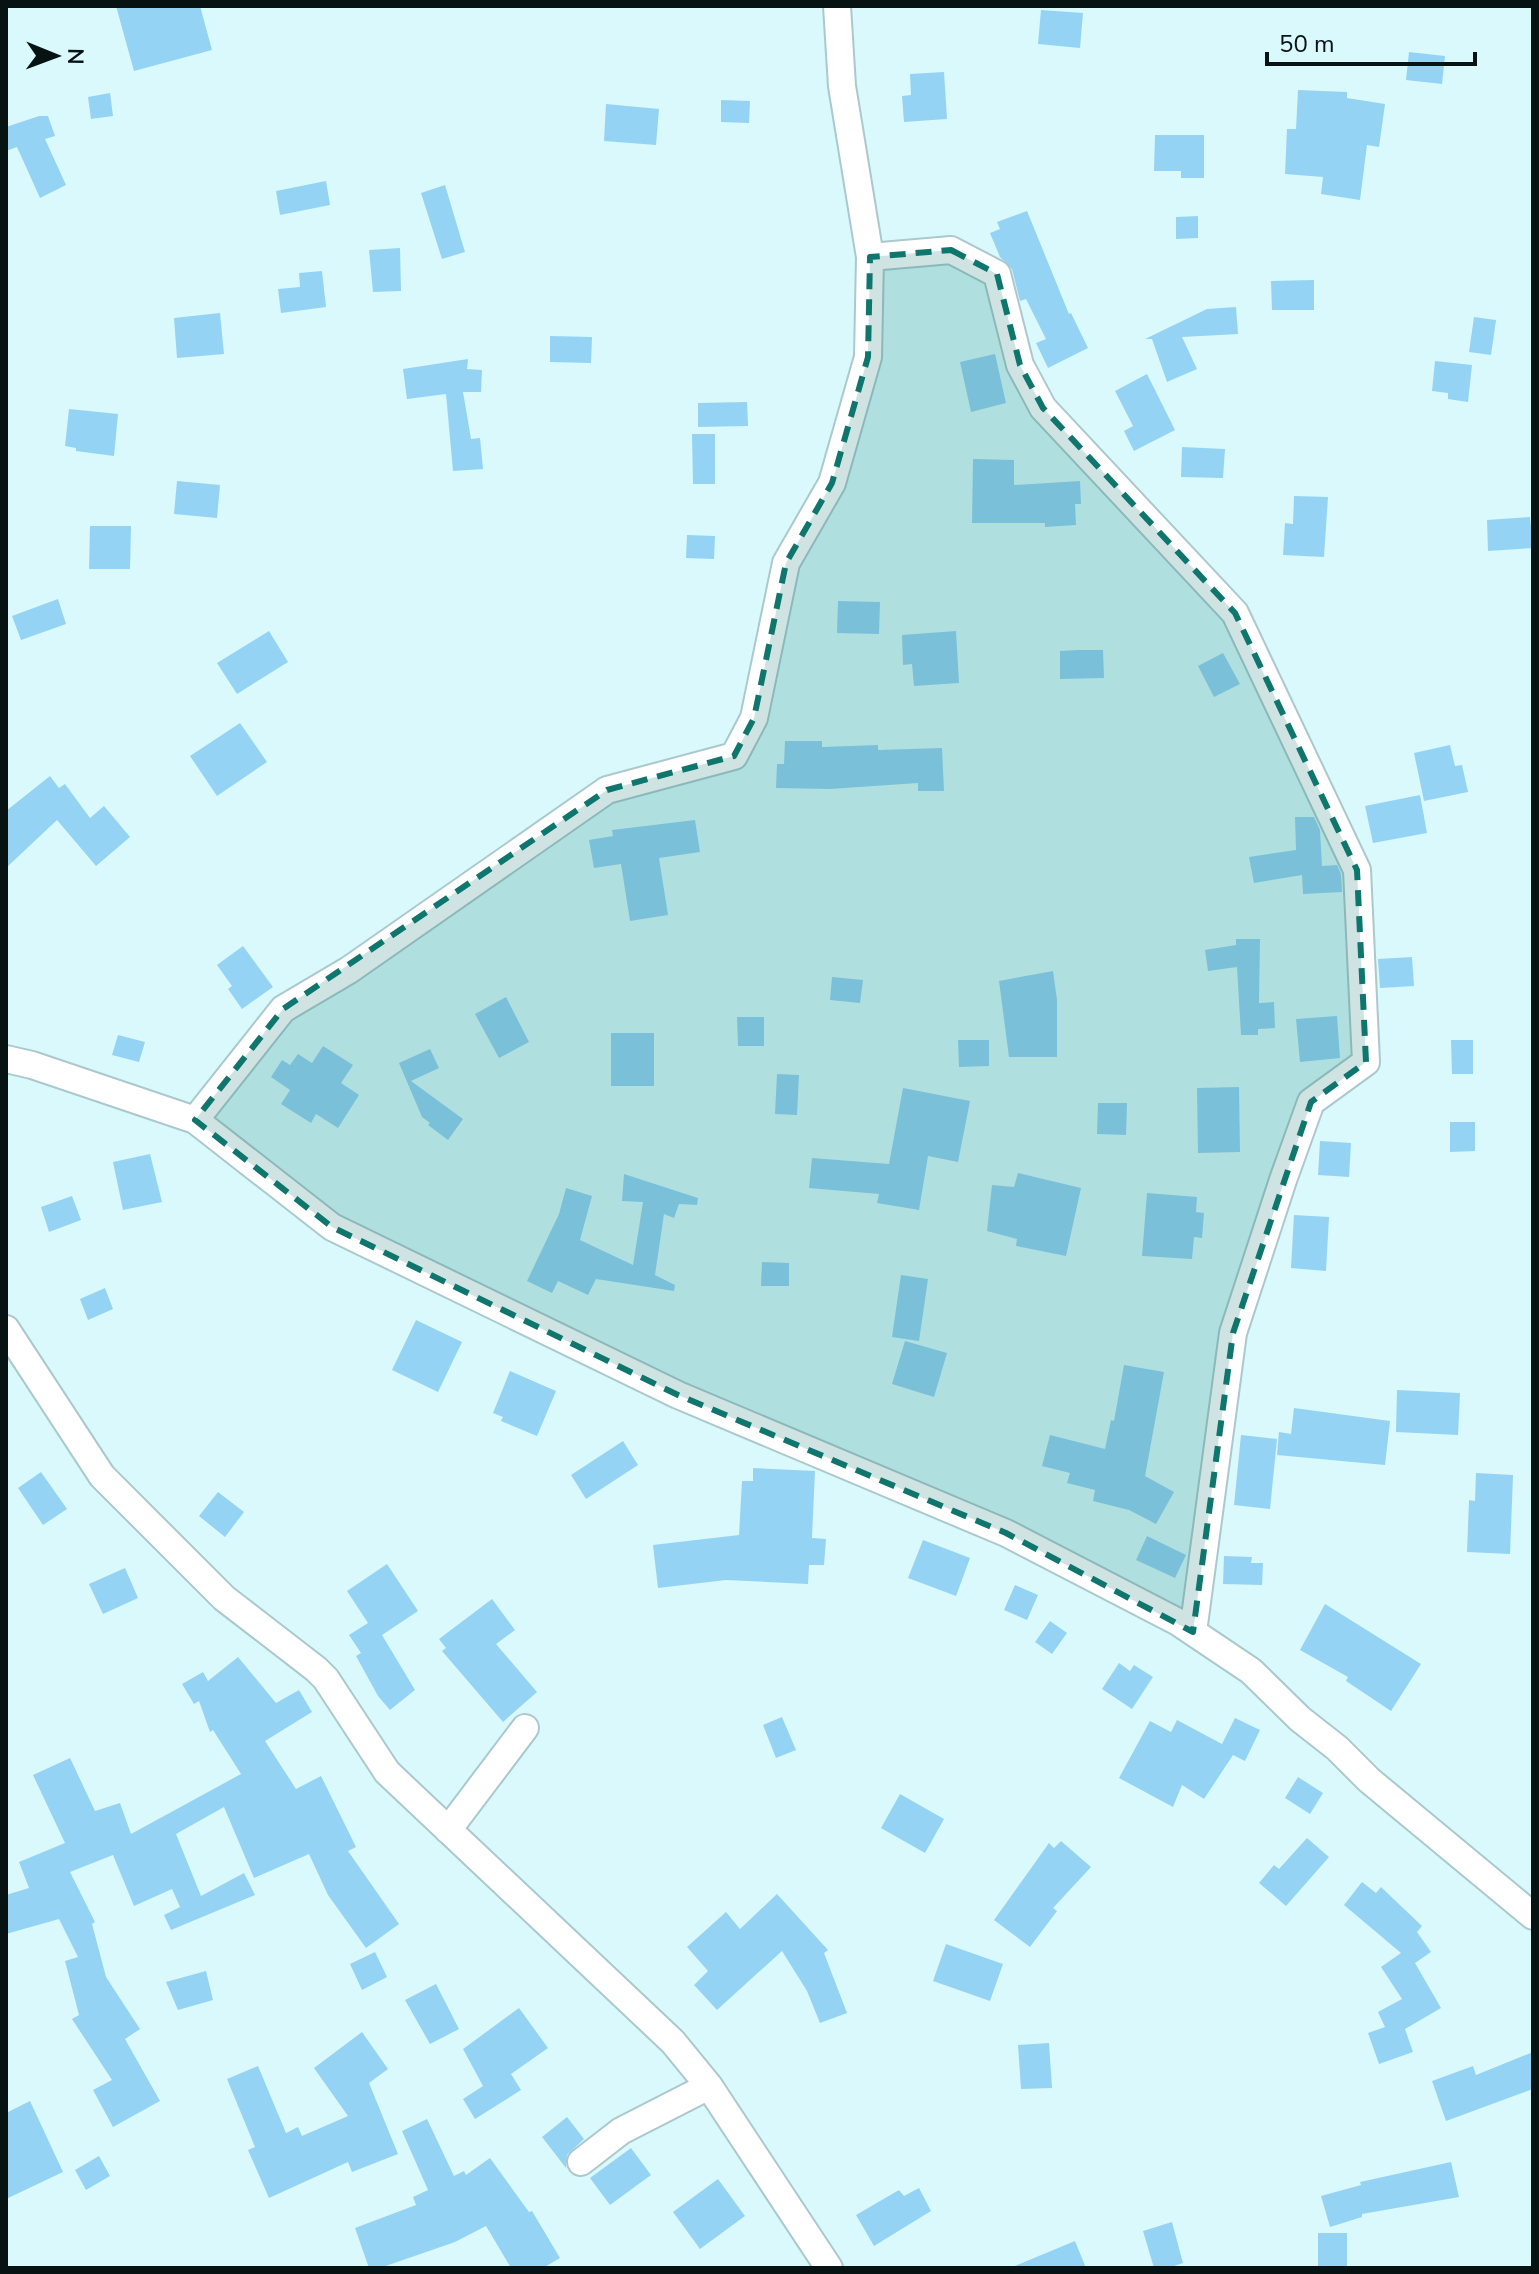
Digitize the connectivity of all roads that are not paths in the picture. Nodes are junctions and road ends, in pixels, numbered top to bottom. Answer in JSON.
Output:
{"nodes":[{"id":1,"x":837,"y":6,"type":"edge"},
{"id":2,"x":870,"y":257,"type":"junction"},
{"id":3,"x":6,"y":1059,"type":"edge"},
{"id":4,"x":195,"y":1120,"type":"junction"},
{"id":5,"x":6,"y":1329,"type":"edge"},
{"id":6,"x":1193,"y":1632,"type":"junction"},
{"id":7,"x":525,"y":1728,"type":"dead end"},
{"id":8,"x":448,"y":1830,"type":"junction"},
{"id":9,"x":1533,"y":1916,"type":"edge"},
{"id":10,"x":709,"y":2086,"type":"junction"},
{"id":11,"x":581,"y":2162,"type":"dead end"},
{"id":12,"x":829,"y":2268,"type":"edge"}],
"edges":[{"from":1,"to":2,"type":"street"},
{"from":2,"to":4,"type":"street"},
{"from":2,"to":6,"type":"street"},
{"from":3,"to":4,"type":"street"},
{"from":4,"to":6,"type":"street"},
{"from":5,"to":8,"type":"street"},
{"from":6,"to":9,"type":"street"},
{"from":7,"to":8,"type":"street"},
{"from":8,"to":10,"type":"street"},
{"from":10,"to":11,"type":"street"},
{"from":10,"to":12,"type":"street"}]}
